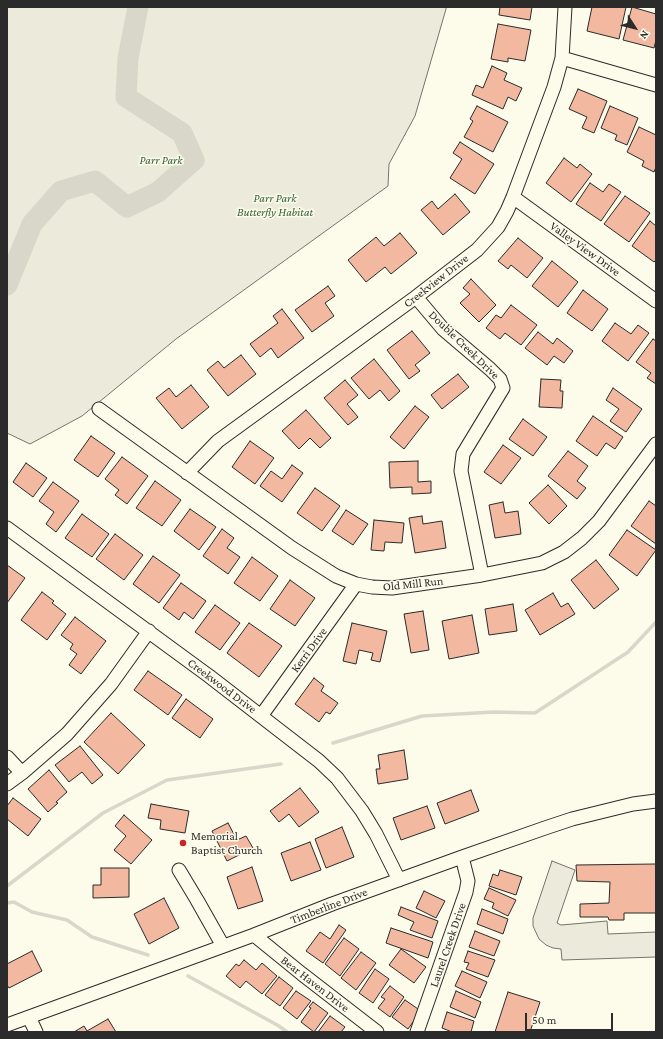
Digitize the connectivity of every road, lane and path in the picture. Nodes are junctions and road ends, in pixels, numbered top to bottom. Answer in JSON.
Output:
{"nodes":[{"id":1,"x":565,"y":7,"type":"edge"},
{"id":2,"x":562,"y":58,"type":"junction"},
{"id":3,"x":656,"y":85,"type":"edge"},
{"id":4,"x":513,"y":197,"type":"junction"},
{"id":5,"x":416,"y":298,"type":"junction"},
{"id":6,"x":656,"y":301,"type":"edge"},
{"id":7,"x":99,"y":409,"type":"dead end"},
{"id":8,"x":656,"y":444,"type":"edge"},
{"id":9,"x":187,"y":473,"type":"junction"},
{"id":10,"x":7,"y":528,"type":"edge"},
{"id":11,"x":482,"y":575,"type":"junction"},
{"id":12,"x":356,"y":584,"type":"junction"},
{"id":13,"x":149,"y":631,"type":"junction"},
{"id":14,"x":262,"y":716,"type":"junction"},
{"id":15,"x":7,"y":758,"type":"edge"},
{"id":16,"x":22,"y":773,"type":"junction"},
{"id":17,"x":7,"y":784,"type":"edge"},
{"id":18,"x":656,"y":801,"type":"edge"},
{"id":19,"x":462,"y":857,"type":"junction"},
{"id":20,"x":179,"y":870,"type":"dead end"},
{"id":21,"x":399,"y":880,"type":"junction"},
{"id":22,"x":254,"y":935,"type":"junction"},
{"id":23,"x":223,"y":946,"type":"junction"},
{"id":24,"x":29,"y":1017,"type":"junction"},
{"id":25,"x":7,"y":1025,"type":"edge"},
{"id":26,"x":36,"y":1032,"type":"edge"},
{"id":27,"x":377,"y":1032,"type":"edge"},
{"id":28,"x":417,"y":1032,"type":"edge"}],
"edges":[{"from":1,"to":2,"type":"street","name":"Creekview Drive"},
{"from":2,"to":3,"type":"street"},
{"from":2,"to":4,"type":"street","name":"Creekview Drive"},
{"from":4,"to":5,"type":"street","name":"Creekview Drive"},
{"from":4,"to":6,"type":"street","name":"Valley View Drive"},
{"from":5,"to":9,"type":"street","name":"Creekview Drive"},
{"from":5,"to":11,"type":"street","name":"Double Creek Drive"},
{"from":7,"to":9,"type":"street","name":"Old Mill Run"},
{"from":8,"to":11,"type":"street","name":"Old Mill Run"},
{"from":9,"to":12,"type":"street","name":"Old Mill Run"},
{"from":10,"to":13,"type":"street","name":"Creekwood Drive"},
{"from":11,"to":12,"type":"street","name":"Old Mill Run"},
{"from":12,"to":14,"type":"street","name":"Kerri Drive"},
{"from":13,"to":14,"type":"street","name":"Creekwood Drive"},
{"from":13,"to":16,"type":"street"},
{"from":14,"to":21,"type":"street","name":"Creekwood Drive"},
{"from":15,"to":16,"type":"street"},
{"from":16,"to":17,"type":"street"},
{"from":18,"to":19,"type":"street","name":"Timberline Drive"},
{"from":19,"to":21,"type":"street","name":"Timberline Drive"},
{"from":19,"to":28,"type":"street","name":"Laurel Creek Drive"},
{"from":20,"to":23,"type":"street"},
{"from":21,"to":22,"type":"street","name":"Timberline Drive"},
{"from":22,"to":23,"type":"street","name":"Timberline Drive"},
{"from":22,"to":27,"type":"street","name":"Bear Haven Drive"},
{"from":23,"to":24,"type":"street","name":"Timberline Drive"},
{"from":24,"to":25,"type":"street","name":"Timberline Drive"},
{"from":24,"to":26,"type":"street"}]}
